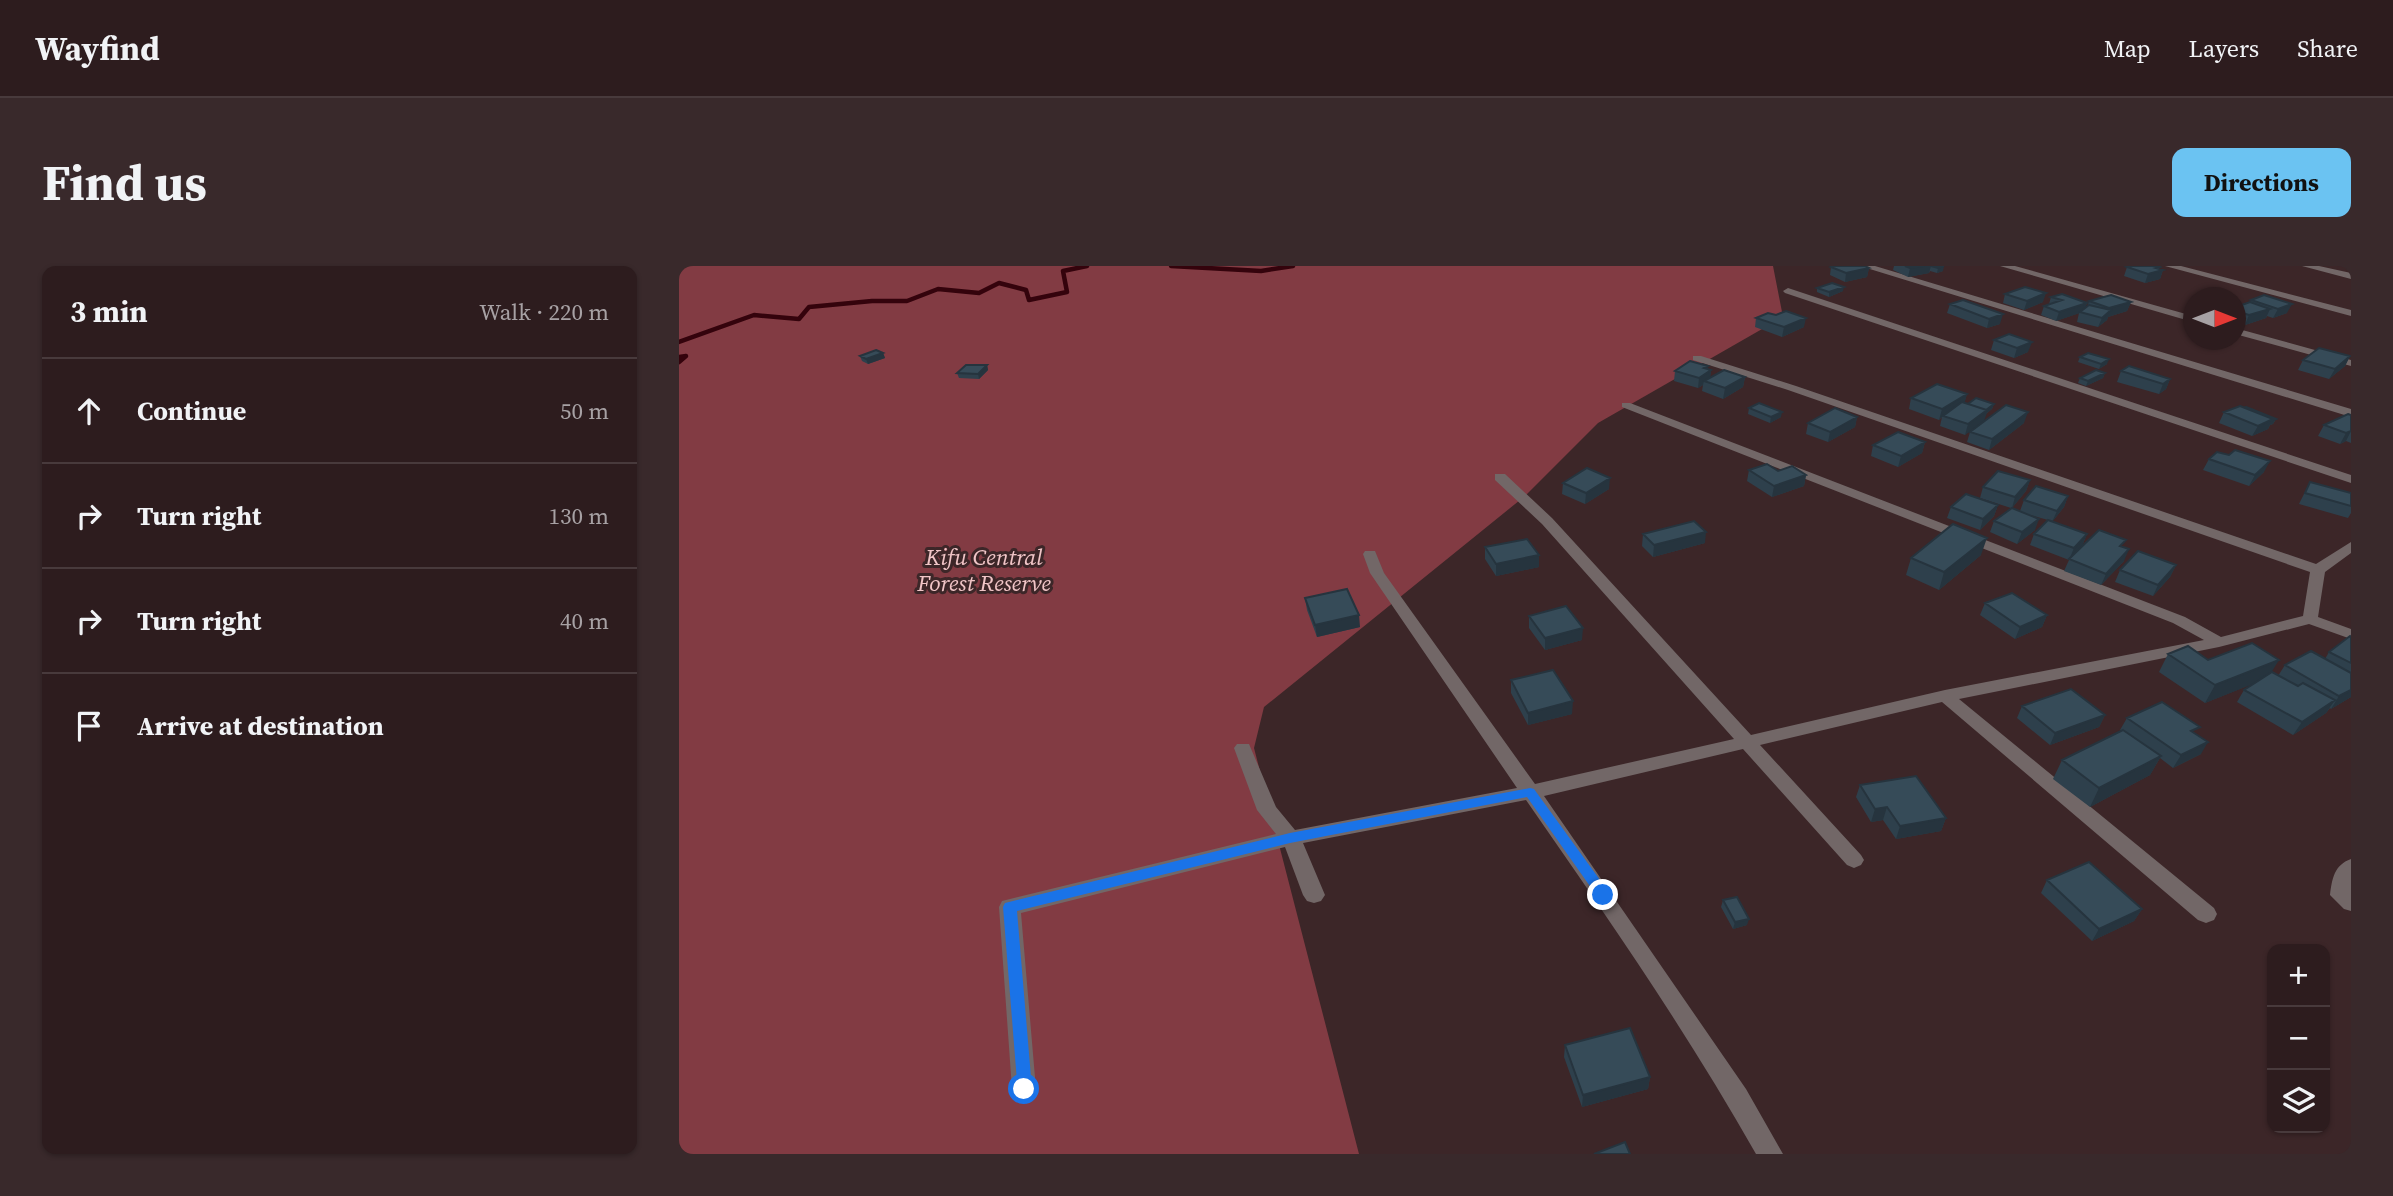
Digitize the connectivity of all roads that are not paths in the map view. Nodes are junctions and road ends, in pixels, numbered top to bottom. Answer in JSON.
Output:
{"nodes":[{"id":1,"x":1865,"y":266,"type":"edge"},
{"id":2,"x":2005,"y":266,"type":"edge"},
{"id":3,"x":2170,"y":266,"type":"edge"},
{"id":4,"x":2307,"y":266,"type":"edge"},
{"id":5,"x":2351,"y":276,"type":"edge"},
{"id":6,"x":1788,"y":291,"type":"dead end"},
{"id":7,"x":2351,"y":313,"type":"edge"},
{"id":8,"x":2183,"y":316,"type":"edge"},
{"id":9,"x":2246,"y":334,"type":"edge"},
{"id":10,"x":1697,"y":358,"type":"dead end"},
{"id":11,"x":2351,"y":363,"type":"edge"},
{"id":12,"x":1626,"y":405,"type":"dead end"},
{"id":13,"x":2351,"y":413,"type":"edge"},
{"id":14,"x":1500,"y":477,"type":"dead end"},
{"id":15,"x":2351,"y":479,"type":"edge"},
{"id":16,"x":2351,"y":546,"type":"edge"},
{"id":17,"x":1370,"y":554,"type":"dead end"},
{"id":18,"x":2318,"y":570,"type":"junction"},
{"id":19,"x":2310,"y":619,"type":"junction"},
{"id":20,"x":2351,"y":634,"type":"edge"},
{"id":21,"x":2219,"y":642,"type":"junction"},
{"id":22,"x":1945,"y":696,"type":"junction"},
{"id":23,"x":1748,"y":743,"type":"junction"},
{"id":24,"x":1243,"y":748,"type":"dead end"},
{"id":25,"x":1530,"y":792,"type":"junction"},
{"id":26,"x":1290,"y":838,"type":"junction"},
{"id":27,"x":1854,"y":860,"type":"dead end"},
{"id":28,"x":2351,"y":867,"type":"edge"},
{"id":29,"x":1314,"y":895,"type":"dead end"},
{"id":30,"x":2351,"y":903,"type":"edge"},
{"id":31,"x":2206,"y":915,"type":"dead end"},
{"id":32,"x":1024,"y":1089,"type":"dead end"},
{"id":33,"x":1770,"y":1154,"type":"edge"}],
"edges":[{"from":1,"to":13,"type":"street"},
{"from":2,"to":8,"type":"street"},
{"from":3,"to":7,"type":"street"},
{"from":4,"to":5,"type":"street"},
{"from":6,"to":15,"type":"street"},
{"from":9,"to":11,"type":"street"},
{"from":10,"to":18,"type":"street"},
{"from":12,"to":21,"type":"street"},
{"from":14,"to":23,"type":"street"},
{"from":16,"to":18,"type":"street"},
{"from":17,"to":25,"type":"street"},
{"from":18,"to":19,"type":"street"},
{"from":19,"to":20,"type":"street"},
{"from":19,"to":21,"type":"street"},
{"from":21,"to":22,"type":"street"},
{"from":22,"to":23,"type":"street"},
{"from":22,"to":31,"type":"street"},
{"from":23,"to":25,"type":"street"},
{"from":23,"to":27,"type":"street"},
{"from":24,"to":26,"type":"street"},
{"from":25,"to":26,"type":"street"},
{"from":25,"to":33,"type":"street"},
{"from":26,"to":29,"type":"street"},
{"from":26,"to":32,"type":"street"},
{"from":28,"to":30,"type":"street"}]}
